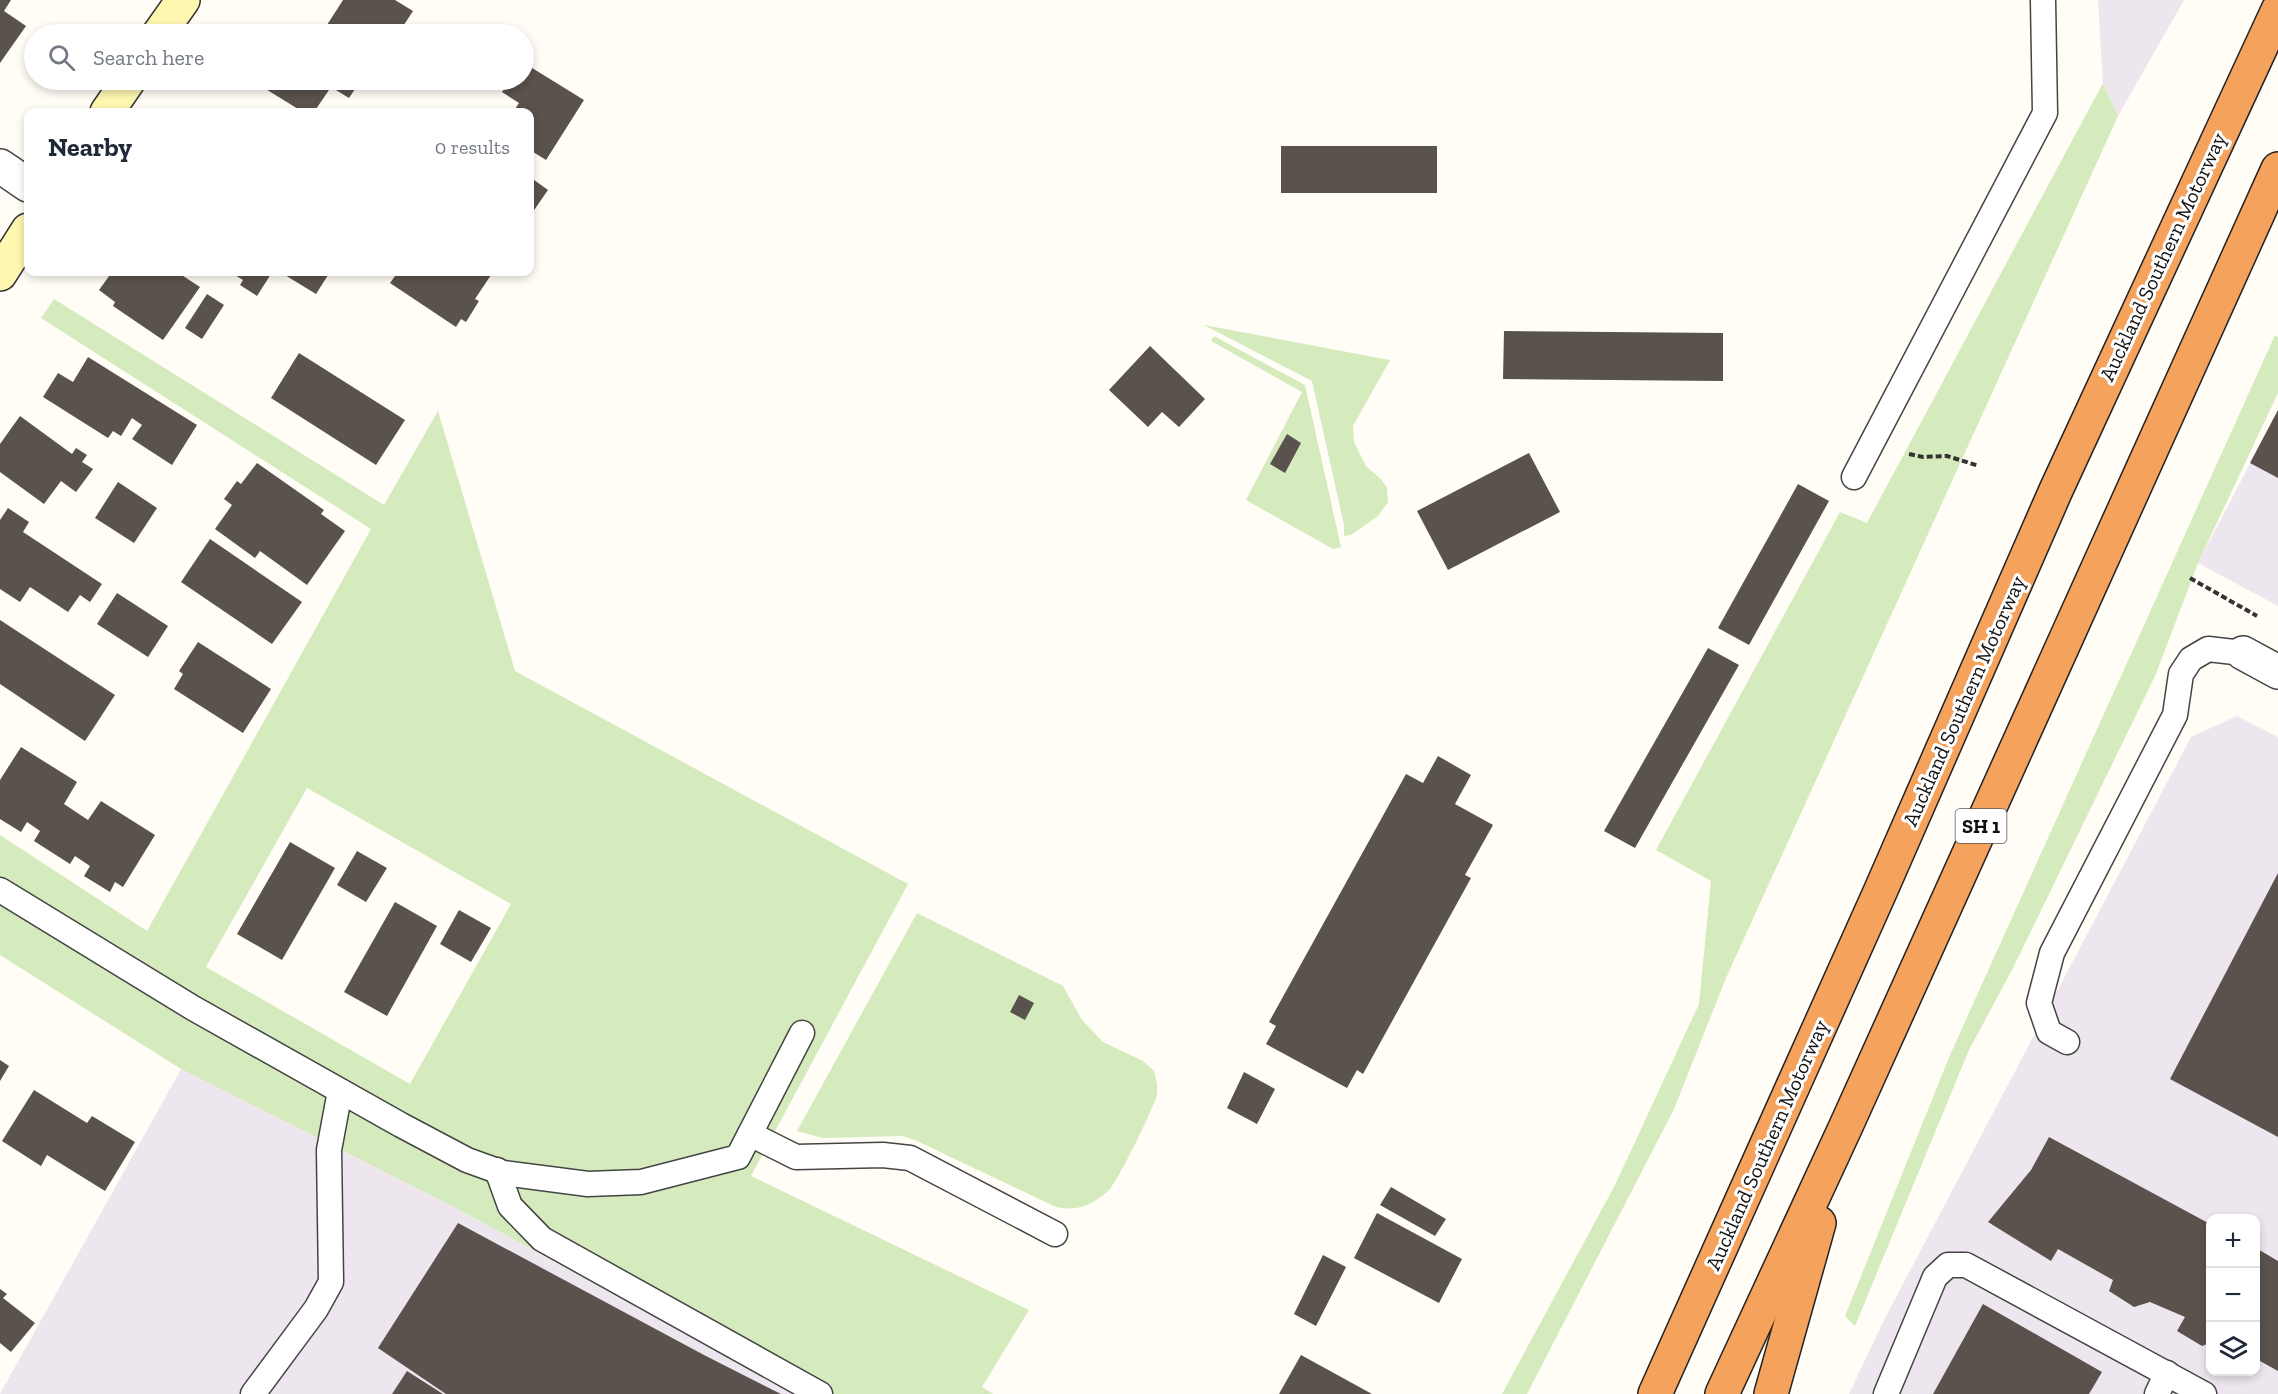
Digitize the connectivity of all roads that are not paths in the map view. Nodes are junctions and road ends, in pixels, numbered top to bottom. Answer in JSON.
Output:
{"nodes":[{"id":1,"x":183,"y":0,"type":"edge"},
{"id":2,"x":2043,"y":0,"type":"edge"},
{"id":3,"x":2278,"y":10,"type":"edge"},
{"id":4,"x":166,"y":24,"type":"edge"},
{"id":5,"x":122,"y":90,"type":"edge"},
{"id":6,"x":110,"y":108,"type":"edge"},
{"id":7,"x":0,"y":166,"type":"edge"},
{"id":8,"x":2278,"y":169,"type":"edge"},
{"id":9,"x":24,"y":182,"type":"edge"},
{"id":10,"x":24,"y":236,"type":"edge"},
{"id":11,"x":0,"y":274,"type":"edge"},
{"id":12,"x":1854,"y":477,"type":"dead end"},
{"id":13,"x":2243,"y":653,"type":"joint"},
{"id":14,"x":2278,"y":672,"type":"edge"},
{"id":15,"x":0,"y":890,"type":"edge"},
{"id":16,"x":802,"y":1033,"type":"dead end"},
{"id":17,"x":2067,"y":1042,"type":"dead end"},
{"id":18,"x":340,"y":1091,"type":"junction"},
{"id":19,"x":1846,"y":1126,"type":"junction"},
{"id":20,"x":750,"y":1134,"type":"junction"},
{"id":21,"x":497,"y":1170,"type":"junction"},
{"id":22,"x":1054,"y":1234,"type":"dead end"},
{"id":23,"x":2162,"y":1384,"type":"edge"},
{"id":24,"x":253,"y":1394,"type":"edge"},
{"id":25,"x":819,"y":1394,"type":"edge"},
{"id":26,"x":1655,"y":1394,"type":"edge"},
{"id":27,"x":1722,"y":1394,"type":"edge"},
{"id":28,"x":1771,"y":1394,"type":"edge"},
{"id":29,"x":1886,"y":1394,"type":"edge"},
{"id":30,"x":2204,"y":1394,"type":"edge"}],
"edges":[{"from":1,"to":4,"type":"street"},
{"from":2,"to":12,"type":"lane"},
{"from":3,"to":26,"type":"highway","name":"Auckland Southern Motorway"},
{"from":5,"to":6,"type":"street"},
{"from":7,"to":9,"type":"street"},
{"from":8,"to":19,"type":"highway","number":"SH 1"},
{"from":10,"to":11,"type":"street"},
{"from":13,"to":14,"type":"street"},
{"from":13,"to":17,"type":"lane"},
{"from":15,"to":18,"type":"lane"},
{"from":16,"to":20,"type":"lane"},
{"from":18,"to":21,"type":"lane"},
{"from":18,"to":24,"type":"lane"},
{"from":19,"to":27,"type":"highway","number":"SH 1"},
{"from":19,"to":28,"type":"highway"},
{"from":20,"to":21,"type":"lane"},
{"from":20,"to":22,"type":"lane"},
{"from":21,"to":25,"type":"lane"},
{"from":23,"to":29,"type":"lane"},
{"from":23,"to":30,"type":"lane"}]}
